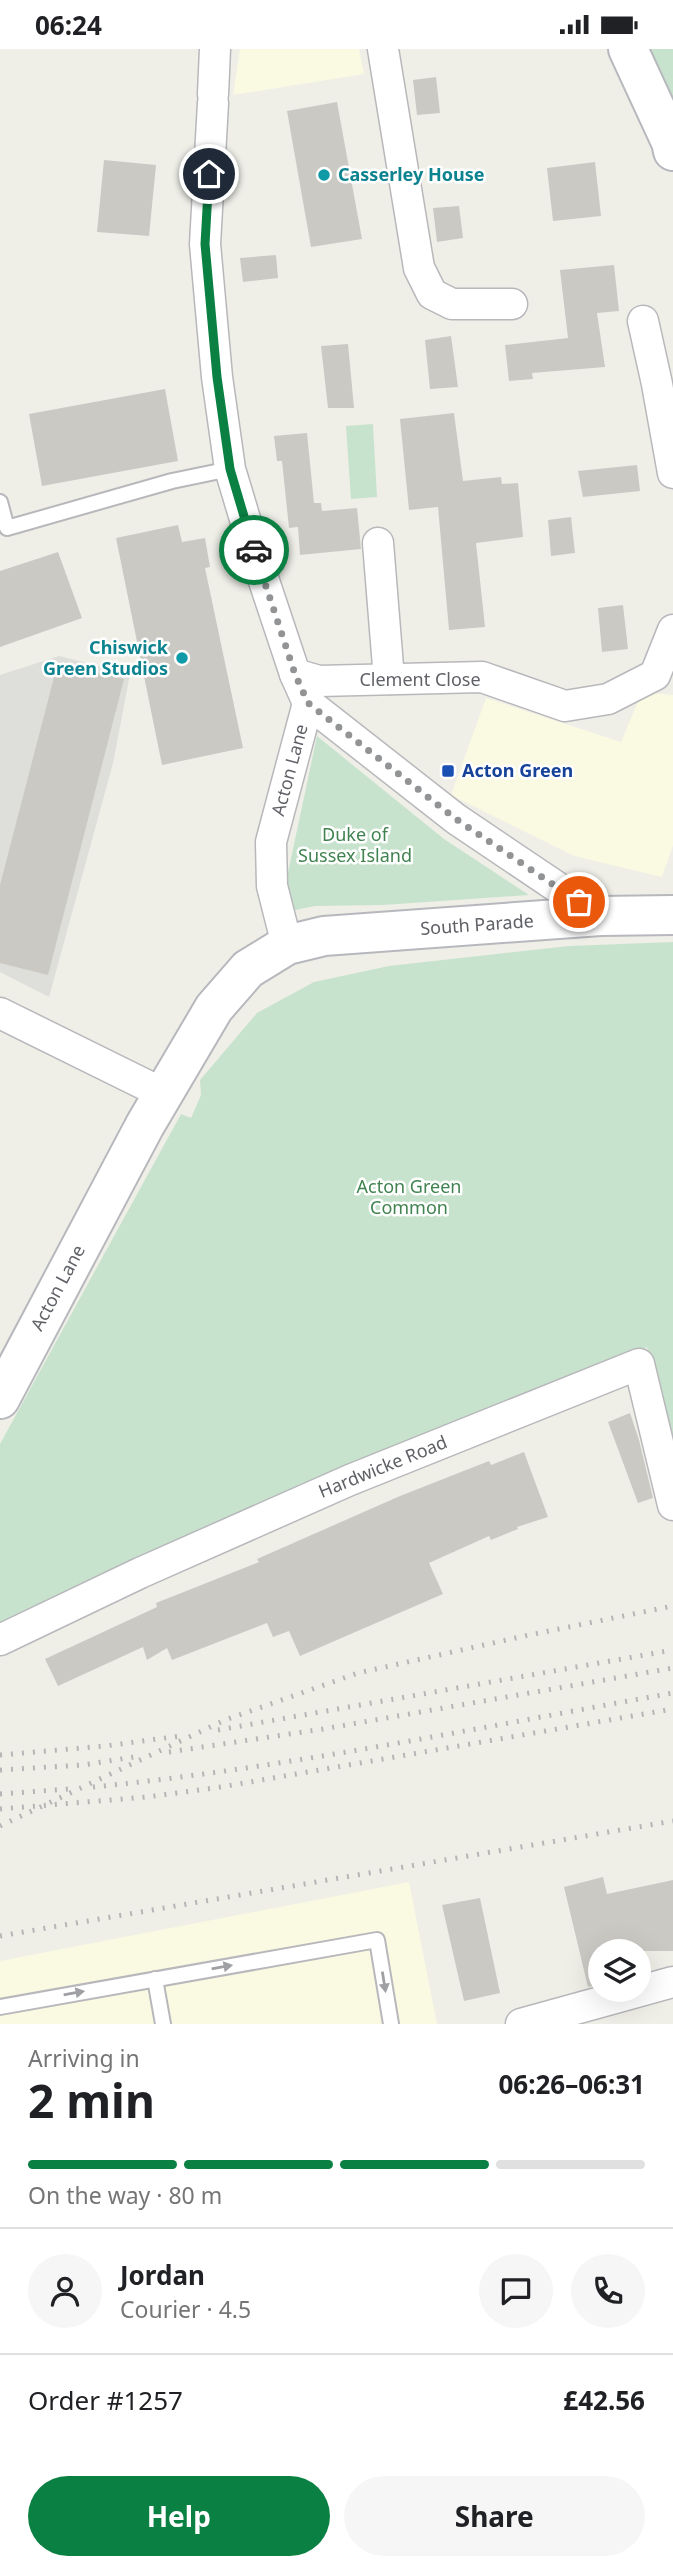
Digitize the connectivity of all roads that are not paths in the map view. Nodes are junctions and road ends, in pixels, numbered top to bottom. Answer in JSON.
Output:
{"nodes":[{"id":1,"x":215,"y":49,"type":"edge"},
{"id":2,"x":383,"y":49,"type":"edge"},
{"id":3,"x":628,"y":49,"type":"edge"},
{"id":4,"x":673,"y":151,"type":"edge"},
{"id":5,"x":512,"y":304,"type":"dead end"},
{"id":6,"x":643,"y":321,"type":"dead end"},
{"id":7,"x":230,"y":469,"type":"junction"},
{"id":8,"x":673,"y":473,"type":"edge"},
{"id":9,"x":0,"y":502,"type":"edge"},
{"id":10,"x":378,"y":543,"type":"dead end"},
{"id":11,"x":673,"y":630,"type":"edge"},
{"id":12,"x":295,"y":674,"type":"junction"},
{"id":13,"x":389,"y":680,"type":"junction"},
{"id":14,"x":308,"y":703,"type":"junction"},
{"id":15,"x":673,"y":915,"type":"edge"},
{"id":16,"x":600,"y":916,"type":"junction"},
{"id":17,"x":324,"y":936,"type":"joint"},
{"id":18,"x":287,"y":945,"type":"junction"},
{"id":19,"x":0,"y":1013,"type":"edge"},
{"id":20,"x":162,"y":1093,"type":"junction"},
{"id":21,"x":0,"y":1399,"type":"edge"},
{"id":22,"x":673,"y":1505,"type":"edge"},
{"id":23,"x":0,"y":1640,"type":"edge"},
{"id":24,"x":155,"y":1979,"type":"junction"},
{"id":25,"x":673,"y":1982,"type":"edge"},
{"id":26,"x":0,"y":2007,"type":"edge"},
{"id":27,"x":163,"y":2024,"type":"edge"},
{"id":28,"x":391,"y":2024,"type":"edge"},
{"id":29,"x":521,"y":2024,"type":"edge"}],
"edges":[{"from":1,"to":7,"type":"street"},
{"from":2,"to":5,"type":"street"},
{"from":3,"to":4,"type":"main road"},
{"from":6,"to":8,"type":"street"},
{"from":7,"to":9,"type":"lane"},
{"from":7,"to":12,"type":"street"},
{"from":10,"to":13,"type":"street"},
{"from":11,"to":13,"type":"street","name":"Clement Close"},
{"from":12,"to":13,"type":"street","name":"Clement Close"},
{"from":12,"to":14,"type":"street"},
{"from":14,"to":16,"type":"street","name":"Acton Lane"},
{"from":14,"to":18,"type":"street","name":"Acton Lane"},
{"from":15,"to":16,"type":"main road","name":"South Parade"},
{"from":16,"to":17,"type":"main road","name":"South Parade"},
{"from":17,"to":18,"type":"main road","name":"Acton Lane"},
{"from":18,"to":20,"type":"main road","name":"Acton Lane"},
{"from":19,"to":20,"type":"street"},
{"from":20,"to":21,"type":"main road","name":"Acton Lane"},
{"from":22,"to":23,"type":"street","name":"Hardwicke Road"},
{"from":26,"to":24,"type":"lane","one_way":true},
{"from":24,"to":27,"type":"lane"},
{"from":24,"to":28,"type":"lane","one_way":true},
{"from":25,"to":29,"type":"street"}]}
